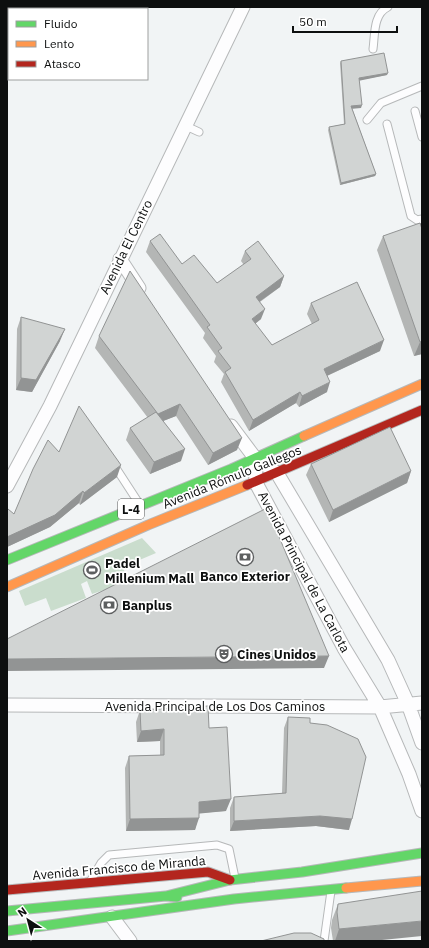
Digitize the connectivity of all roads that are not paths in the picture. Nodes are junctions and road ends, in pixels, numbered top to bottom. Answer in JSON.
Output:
{"nodes":[{"id":1,"x":243,"y":7,"type":"edge"},
{"id":2,"x":388,"y":7,"type":"edge"},
{"id":3,"x":373,"y":49,"type":"dead end"},
{"id":4,"x":422,"y":86,"type":"edge"},
{"id":5,"x":415,"y":111,"type":"dead end"},
{"id":6,"x":367,"y":120,"type":"dead end"},
{"id":7,"x":387,"y":124,"type":"dead end"},
{"id":8,"x":186,"y":126,"type":"junction"},
{"id":9,"x":199,"y":132,"type":"dead end"},
{"id":10,"x":422,"y":137,"type":"edge"},
{"id":11,"x":422,"y":219,"type":"edge"},
{"id":12,"x":120,"y":260,"type":"junction"},
{"id":13,"x":147,"y":299,"type":"edge"},
{"id":14,"x":422,"y":384,"type":"edge"},
{"id":15,"x":422,"y":410,"type":"edge"},
{"id":16,"x":226,"y":418,"type":"edge"},
{"id":17,"x":109,"y":456,"type":"edge"},
{"id":18,"x":255,"y":458,"type":"junction"},
{"id":19,"x":277,"y":474,"type":"junction"},
{"id":20,"x":10,"y":476,"type":"edge"},
{"id":21,"x":256,"y":483,"type":"junction"},
{"id":22,"x":7,"y":486,"type":"edge"},
{"id":23,"x":140,"y":505,"type":"junction"},
{"id":24,"x":7,"y":560,"type":"edge"},
{"id":25,"x":7,"y":586,"type":"edge"},
{"id":26,"x":408,"y":704,"type":"junction"},
{"id":27,"x":422,"y":704,"type":"edge"},
{"id":28,"x":7,"y":705,"type":"edge"},
{"id":29,"x":380,"y":707,"type":"junction"},
{"id":30,"x":422,"y":743,"type":"edge"},
{"id":31,"x":422,"y":812,"type":"edge"},
{"id":32,"x":422,"y":853,"type":"edge"},
{"id":33,"x":233,"y":880,"type":"junction"},
{"id":34,"x":422,"y":881,"type":"edge"},
{"id":35,"x":89,"y":884,"type":"junction"},
{"id":36,"x":7,"y":890,"type":"edge"},
{"id":37,"x":331,"y":891,"type":"junction"},
{"id":38,"x":166,"y":896,"type":"junction"},
{"id":39,"x":234,"y":899,"type":"junction"},
{"id":40,"x":7,"y":911,"type":"edge"},
{"id":41,"x":112,"y":916,"type":"junction"},
{"id":42,"x":7,"y":931,"type":"edge"},
{"id":43,"x":130,"y":941,"type":"edge"},
{"id":44,"x":324,"y":941,"type":"edge"}],
"edges":[{"from":1,"to":8,"type":"street","name":"Avenida El Centro"},
{"from":2,"to":3,"type":"lane"},
{"from":4,"to":6,"type":"lane"},
{"from":5,"to":10,"type":"lane"},
{"from":7,"to":11,"type":"lane"},
{"from":8,"to":9,"type":"lane"},
{"from":8,"to":12,"type":"street","name":"Avenida El Centro"},
{"from":12,"to":13,"type":"street"},
{"from":12,"to":20,"type":"street","name":"Avenida El Centro"},
{"from":14,"to":18,"type":"main road","name":"Avenida Rómulo Gallegos","number":"L-4"},
{"from":15,"to":19,"type":"main road","name":"Avenida Rómulo Gallegos","number":"L-4"},
{"from":16,"to":18,"type":"street"},
{"from":17,"to":23,"type":"lane"},
{"from":18,"to":19,"type":"street","name":"Avenida Principal de La Carlota"},
{"from":18,"to":21,"type":"street","name":"Avenida Principal de La Carlota"},
{"from":18,"to":23,"type":"main road","name":"Avenida Rómulo Gallegos","number":"L-4"},
{"from":19,"to":21,"type":"main road","name":"Avenida Rómulo Gallegos","number":"L-4"},
{"from":19,"to":26,"type":"street","name":"Avenida Principal de La Carlota"},
{"from":20,"to":22,"type":"street","name":"Avenida El Centro"},
{"from":21,"to":25,"type":"main road","name":"Avenida Rómulo Gallegos","number":"L-4"},
{"from":21,"to":29,"type":"street","name":"Avenida Principal de La Carlota"},
{"from":23,"to":24,"type":"main road","name":"Avenida Rómulo Gallegos","number":"L-4"},
{"from":26,"to":27,"type":"street","name":"Avenida Principal de Los Dos Caminos"},
{"from":26,"to":29,"type":"street","name":"Avenida Principal de Los Dos Caminos"},
{"from":26,"to":30,"type":"street","name":"Avenida Principal de La Carlota"},
{"from":28,"to":29,"type":"street","name":"Avenida Principal de Los Dos Caminos"},
{"from":29,"to":31,"type":"street","name":"Avenida Principal de La Carlota"},
{"from":32,"to":33,"type":"main road","name":"Avenida Francisco de Miranda"},
{"from":33,"to":35,"type":"main road","name":"Avenida Francisco de Miranda"},
{"from":33,"to":35,"type":"lane"},
{"from":33,"to":38,"type":"main road"},
{"from":34,"to":37,"type":"main road"},
{"from":35,"to":36,"type":"main road","name":"Avenida Francisco de Miranda"},
{"from":37,"to":39,"type":"main road"},
{"from":37,"to":44,"type":"lane"},
{"from":38,"to":39,"type":"main road"},
{"from":38,"to":40,"type":"main road"},
{"from":39,"to":41,"type":"main road"},
{"from":41,"to":42,"type":"main road"},
{"from":41,"to":43,"type":"street"}]}
